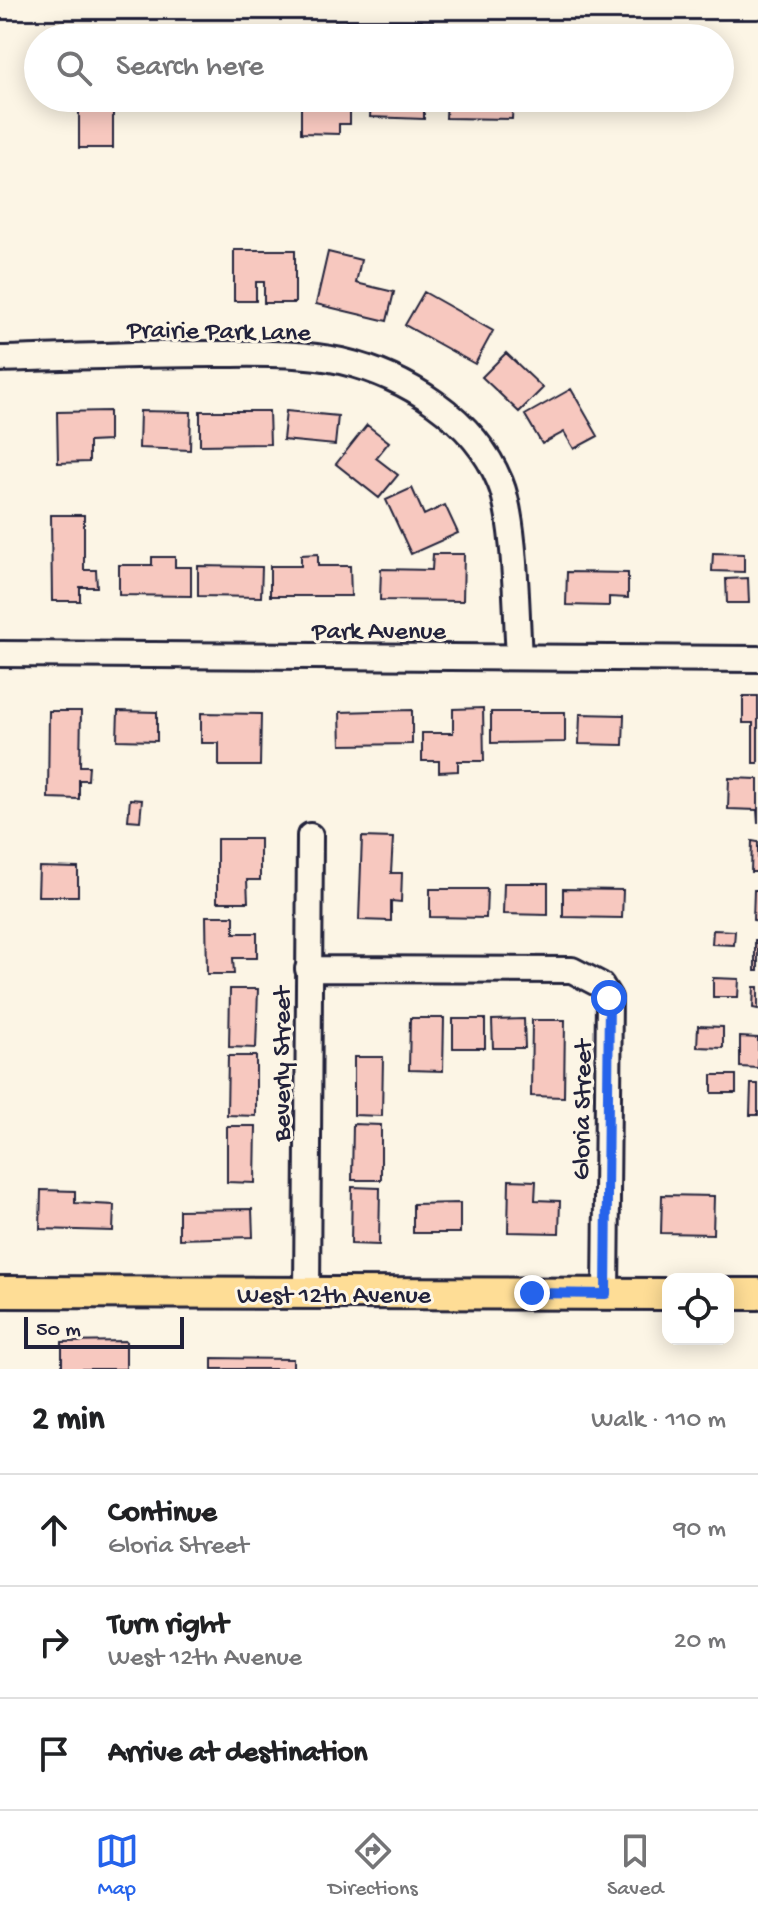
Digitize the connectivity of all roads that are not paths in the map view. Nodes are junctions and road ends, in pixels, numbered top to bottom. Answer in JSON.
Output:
{"nodes":[{"id":1,"x":0,"y":6,"type":"edge"},
{"id":2,"x":758,"y":6,"type":"edge"},
{"id":3,"x":0,"y":359,"type":"edge"},
{"id":4,"x":0,"y":654,"type":"edge"},
{"id":5,"x":519,"y":657,"type":"junction"},
{"id":6,"x":758,"y":659,"type":"edge"},
{"id":7,"x":310,"y":836,"type":"dead end"},
{"id":8,"x":308,"y":969,"type":"junction"},
{"id":9,"x":0,"y":1292,"type":"edge"},
{"id":10,"x":307,"y":1293,"type":"junction"},
{"id":11,"x":606,"y":1294,"type":"junction"},
{"id":12,"x":662,"y":1294,"type":"edge"},
{"id":13,"x":734,"y":1294,"type":"edge"},
{"id":14,"x":758,"y":1294,"type":"edge"}],
"edges":[{"from":1,"to":2,"type":"street"},
{"from":3,"to":5,"type":"street","name":"Prairie Park Lane"},
{"from":4,"to":5,"type":"street","name":"Park Avenue"},
{"from":5,"to":6,"type":"street","name":"Park Avenue"},
{"from":7,"to":8,"type":"street","name":"Beverly Street"},
{"from":8,"to":10,"type":"street","name":"Beverly Street"},
{"from":8,"to":11,"type":"street","name":"Gloria Street"},
{"from":9,"to":10,"type":"main road","name":"West 12th Avenue"},
{"from":10,"to":11,"type":"main road","name":"West 12th Avenue"},
{"from":11,"to":12,"type":"main road","name":"West 12th Avenue"},
{"from":13,"to":14,"type":"main road"}]}
